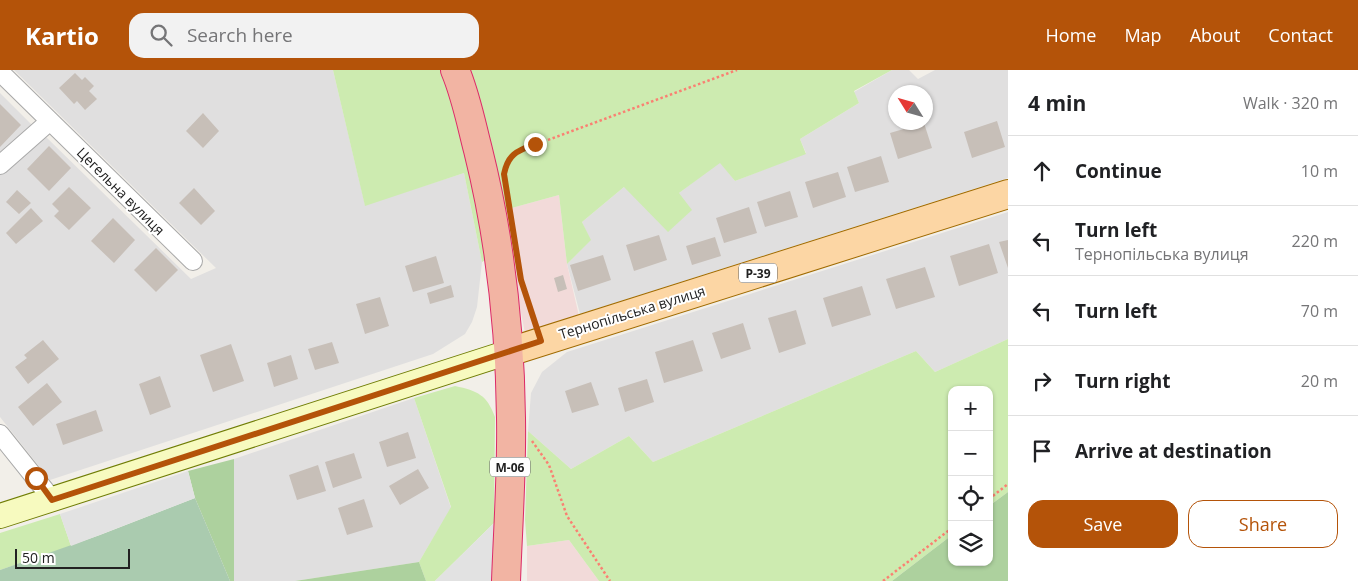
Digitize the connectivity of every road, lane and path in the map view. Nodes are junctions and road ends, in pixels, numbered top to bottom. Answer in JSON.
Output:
{"nodes":[{"id":1,"x":456,"y":70,"type":"edge"},
{"id":2,"x":737,"y":70,"type":"edge"},
{"id":3,"x":0,"y":72,"type":"edge"},
{"id":4,"x":50,"y":121,"type":"junction"},
{"id":5,"x":0,"y":165,"type":"edge"},
{"id":6,"x":504,"y":174,"type":"dead end"},
{"id":7,"x":1008,"y":194,"type":"edge"},
{"id":8,"x":193,"y":261,"type":"dead end"},
{"id":9,"x":524,"y":289,"type":"dead end"},
{"id":10,"x":541,"y":341,"type":"junction"},
{"id":11,"x":509,"y":352,"type":"junction"},
{"id":12,"x":0,"y":434,"type":"edge"},
{"id":13,"x":528,"y":434,"type":"dead end"},
{"id":14,"x":1008,"y":484,"type":"edge"},
{"id":15,"x":993,"y":496,"type":"edge"},
{"id":16,"x":52,"y":500,"type":"junction"},
{"id":17,"x":0,"y":516,"type":"edge"},
{"id":18,"x":948,"y":531,"type":"edge"},
{"id":19,"x":506,"y":581,"type":"edge"},
{"id":20,"x":610,"y":581,"type":"edge"},
{"id":21,"x":883,"y":581,"type":"edge"}],
"edges":[{"from":1,"to":11,"type":"highway","number":"М-06"},
{"from":2,"to":6,"type":"path"},
{"from":3,"to":4,"type":"street","name":"Цегельна вулиця"},
{"from":4,"to":5,"type":"street"},
{"from":4,"to":8,"type":"street","name":"Цегельна вулиця"},
{"from":7,"to":10,"type":"main road","name":"Тернопільська вулиця","number":"Р-39"},
{"from":9,"to":10,"type":"path"},
{"from":10,"to":11,"type":"main road","name":"Тернопільська вулиця","number":"Р-39"},
{"from":11,"to":16,"type":"main road","name":"Тернопільська вулиця"},
{"from":11,"to":19,"type":"highway","number":"М-06"},
{"from":12,"to":16,"type":"street"},
{"from":13,"to":20,"type":"path"},
{"from":14,"to":15,"type":"path"},
{"from":16,"to":17,"type":"main road","name":"Тернопільська вулиця"},
{"from":18,"to":21,"type":"path"}]}
